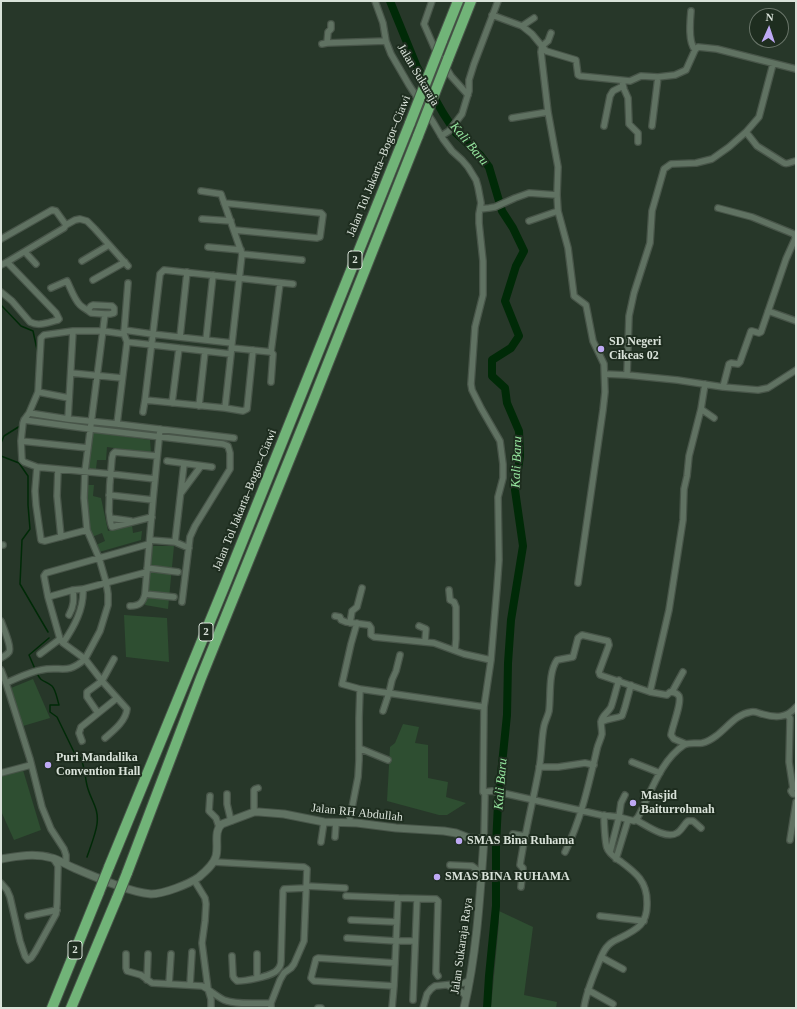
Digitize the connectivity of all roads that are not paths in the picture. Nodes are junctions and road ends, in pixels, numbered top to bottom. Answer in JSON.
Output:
{"nodes":[{"id":1,"x":375,"y":1,"type":"edge"},
{"id":2,"x":432,"y":1,"type":"edge"},
{"id":3,"x":471,"y":1,"type":"edge"},
{"id":4,"x":498,"y":1,"type":"edge"},
{"id":5,"x":458,"y":2,"type":"edge"},
{"id":6,"x":691,"y":11,"type":"dead end"},
{"id":7,"x":492,"y":15,"type":"junction"},
{"id":8,"x":534,"y":18,"type":"dead end"},
{"id":9,"x":331,"y":24,"type":"dead end"},
{"id":10,"x":522,"y":26,"type":"junction"},
{"id":11,"x":551,"y":33,"type":"dead end"},
{"id":12,"x":386,"y":41,"type":"junction"},
{"id":13,"x":542,"y":46,"type":"junction"},
{"id":14,"x":695,"y":50,"type":"junction"},
{"id":15,"x":773,"y":64,"type":"junction"},
{"id":16,"x":796,"y":69,"type":"edge"},
{"id":17,"x":658,"y":77,"type":"junction"},
{"id":18,"x":623,"y":83,"type":"junction"},
{"id":19,"x":468,"y":95,"type":"junction"},
{"id":20,"x":548,"y":112,"type":"junction"},
{"id":21,"x":512,"y":118,"type":"dead end"},
{"id":22,"x":604,"y":126,"type":"dead end"},
{"id":23,"x":652,"y":126,"type":"dead end"},
{"id":24,"x":746,"y":132,"type":"junction"},
{"id":25,"x":441,"y":136,"type":"junction"},
{"id":26,"x":638,"y":142,"type":"dead end"},
{"id":27,"x":796,"y":161,"type":"edge"},
{"id":28,"x":201,"y":191,"type":"dead end"},
{"id":29,"x":557,"y":195,"type":"junction"},
{"id":30,"x":224,"y":203,"type":"junction"},
{"id":31,"x":718,"y":208,"type":"dead end"},
{"id":32,"x":480,"y":209,"type":"junction"},
{"id":33,"x":558,"y":211,"type":"junction"},
{"id":34,"x":202,"y":219,"type":"dead end"},
{"id":35,"x":529,"y":221,"type":"dead end"},
{"id":36,"x":231,"y":222,"type":"junction"},
{"id":37,"x":66,"y":225,"type":"junction"},
{"id":38,"x":234,"y":230,"type":"junction"},
{"id":39,"x":1,"y":239,"type":"edge"},
{"id":40,"x":796,"y":239,"type":"edge"},
{"id":41,"x":109,"y":245,"type":"junction"},
{"id":42,"x":208,"y":247,"type":"dead end"},
{"id":43,"x":25,"y":252,"type":"junction"},
{"id":44,"x":242,"y":252,"type":"junction"},
{"id":45,"x":302,"y":260,"type":"dead end"},
{"id":46,"x":82,"y":261,"type":"dead end"},
{"id":47,"x":7,"y":262,"type":"junction"},
{"id":48,"x":36,"y":264,"type":"dead end"},
{"id":49,"x":1,"y":265,"type":"edge"},
{"id":50,"x":187,"y":272,"type":"junction"},
{"id":51,"x":213,"y":275,"type":"junction"},
{"id":52,"x":240,"y":278,"type":"junction"},
{"id":53,"x":92,"y":280,"type":"dead end"},
{"id":54,"x":280,"y":282,"type":"junction"},
{"id":55,"x":128,"y":283,"type":"dead end"},
{"id":56,"x":293,"y":284,"type":"dead end"},
{"id":57,"x":51,"y":288,"type":"dead end"},
{"id":58,"x":1,"y":292,"type":"edge"},
{"id":59,"x":88,"y":310,"type":"junction"},
{"id":60,"x":768,"y":311,"type":"junction"},
{"id":61,"x":105,"y":314,"type":"junction"},
{"id":62,"x":796,"y":321,"type":"edge"},
{"id":63,"x":73,"y":331,"type":"junction"},
{"id":64,"x":102,"y":331,"type":"junction"},
{"id":65,"x":124,"y":332,"type":"junction"},
{"id":66,"x":152,"y":334,"type":"junction"},
{"id":67,"x":180,"y":337,"type":"junction"},
{"id":68,"x":206,"y":340,"type":"junction"},
{"id":69,"x":127,"y":342,"type":"junction"},
{"id":70,"x":151,"y":344,"type":"junction"},
{"id":71,"x":179,"y":348,"type":"junction"},
{"id":72,"x":232,"y":348,"type":"junction"},
{"id":73,"x":253,"y":350,"type":"junction"},
{"id":74,"x":205,"y":352,"type":"junction"},
{"id":75,"x":271,"y":352,"type":"junction"},
{"id":76,"x":796,"y":370,"type":"edge"},
{"id":77,"x":71,"y":373,"type":"junction"},
{"id":78,"x":605,"y":374,"type":"junction"},
{"id":79,"x":627,"y":374,"type":"junction"},
{"id":80,"x":97,"y":376,"type":"junction"},
{"id":81,"x":122,"y":378,"type":"junction"},
{"id":82,"x":271,"y":382,"type":"dead end"},
{"id":83,"x":704,"y":384,"type":"junction"},
{"id":84,"x":723,"y":387,"type":"junction"},
{"id":85,"x":38,"y":392,"type":"junction"},
{"id":86,"x":301,"y":396,"type":"junction"},
{"id":87,"x":69,"y":398,"type":"junction"},
{"id":88,"x":145,"y":400,"type":"junction"},
{"id":89,"x":313,"y":400,"type":"junction"},
{"id":90,"x":172,"y":403,"type":"junction"},
{"id":91,"x":199,"y":406,"type":"junction"},
{"id":92,"x":225,"y":408,"type":"junction"},
{"id":93,"x":701,"y":409,"type":"junction"},
{"id":94,"x":30,"y":412,"type":"junction"},
{"id":95,"x":143,"y":412,"type":"dead end"},
{"id":96,"x":714,"y":418,"type":"dead end"},
{"id":97,"x":68,"y":419,"type":"junction"},
{"id":98,"x":24,"y":420,"type":"junction"},
{"id":99,"x":92,"y":421,"type":"junction"},
{"id":100,"x":117,"y":424,"type":"junction"},
{"id":101,"x":91,"y":429,"type":"junction"},
{"id":102,"x":160,"y":429,"type":"junction"},
{"id":103,"x":159,"y":437,"type":"junction"},
{"id":104,"x":234,"y":438,"type":"dead end"},
{"id":105,"x":21,"y":441,"type":"junction"},
{"id":106,"x":88,"y":448,"type":"junction"},
{"id":107,"x":157,"y":456,"type":"junction"},
{"id":108,"x":167,"y":461,"type":"dead end"},
{"id":109,"x":184,"y":464,"type":"junction"},
{"id":110,"x":201,"y":466,"type":"junction"},
{"id":111,"x":37,"y":467,"type":"junction"},
{"id":112,"x":212,"y":468,"type":"dead end"},
{"id":113,"x":58,"y":469,"type":"junction"},
{"id":114,"x":85,"y":472,"type":"junction"},
{"id":115,"x":111,"y":474,"type":"junction"},
{"id":116,"x":155,"y":479,"type":"junction"},
{"id":117,"x":109,"y":495,"type":"junction"},
{"id":118,"x":180,"y":495,"type":"junction"},
{"id":119,"x":153,"y":500,"type":"junction"},
{"id":120,"x":152,"y":517,"type":"junction"},
{"id":121,"x":110,"y":518,"type":"junction"},
{"id":122,"x":133,"y":522,"type":"junction"},
{"id":123,"x":87,"y":530,"type":"junction"},
{"id":124,"x":62,"y":538,"type":"junction"},
{"id":125,"x":150,"y":542,"type":"junction"},
{"id":126,"x":175,"y":542,"type":"junction"},
{"id":127,"x":188,"y":548,"type":"junction"},
{"id":128,"x":98,"y":558,"type":"junction"},
{"id":129,"x":147,"y":570,"type":"junction"},
{"id":130,"x":178,"y":572,"type":"dead end"},
{"id":131,"x":106,"y":582,"type":"junction"},
{"id":132,"x":578,"y":583,"type":"dead end"},
{"id":133,"x":362,"y":588,"type":"dead end"},
{"id":134,"x":83,"y":589,"type":"junction"},
{"id":135,"x":73,"y":590,"type":"junction"},
{"id":136,"x":449,"y":590,"type":"dead end"},
{"id":137,"x":145,"y":594,"type":"junction"},
{"id":138,"x":48,"y":597,"type":"junction"},
{"id":139,"x":174,"y":597,"type":"dead end"},
{"id":140,"x":182,"y":602,"type":"dead end"},
{"id":141,"x":130,"y":606,"type":"dead end"},
{"id":142,"x":69,"y":615,"type":"dead end"},
{"id":143,"x":336,"y":616,"type":"dead end"},
{"id":144,"x":1,"y":621,"type":"edge"},
{"id":145,"x":350,"y":622,"type":"junction"},
{"id":146,"x":358,"y":623,"type":"junction"},
{"id":147,"x":419,"y":626,"type":"dead end"},
{"id":148,"x":62,"y":641,"type":"junction"},
{"id":149,"x":425,"y":642,"type":"junction"},
{"id":150,"x":455,"y":650,"type":"junction"},
{"id":151,"x":40,"y":654,"type":"dead end"},
{"id":152,"x":400,"y":655,"type":"dead end"},
{"id":153,"x":1,"y":658,"type":"edge"},
{"id":154,"x":85,"y":659,"type":"junction"},
{"id":155,"x":114,"y":659,"type":"dead end"},
{"id":156,"x":491,"y":660,"type":"junction"},
{"id":157,"x":1,"y":670,"type":"edge"},
{"id":158,"x":683,"y":672,"type":"dead end"},
{"id":159,"x":619,"y":680,"type":"junction"},
{"id":160,"x":102,"y":681,"type":"junction"},
{"id":161,"x":6,"y":683,"type":"junction"},
{"id":162,"x":630,"y":685,"type":"junction"},
{"id":163,"x":360,"y":689,"type":"junction"},
{"id":164,"x":650,"y":692,"type":"junction"},
{"id":165,"x":672,"y":692,"type":"junction"},
{"id":166,"x":389,"y":693,"type":"junction"},
{"id":167,"x":117,"y":698,"type":"junction"},
{"id":168,"x":484,"y":707,"type":"junction"},
{"id":169,"x":796,"y":707,"type":"edge"},
{"id":170,"x":383,"y":711,"type":"dead end"},
{"id":171,"x":98,"y":713,"type":"junction"},
{"id":172,"x":787,"y":715,"type":"junction"},
{"id":173,"x":601,"y":722,"type":"junction"},
{"id":174,"x":105,"y":738,"type":"dead end"},
{"id":175,"x":82,"y":741,"type":"dead end"},
{"id":176,"x":686,"y":744,"type":"junction"},
{"id":177,"x":359,"y":748,"type":"junction"},
{"id":178,"x":388,"y":760,"type":"dead end"},
{"id":179,"x":632,"y":762,"type":"dead end"},
{"id":180,"x":31,"y":765,"type":"junction"},
{"id":181,"x":594,"y":765,"type":"junction"},
{"id":182,"x":539,"y":767,"type":"junction"},
{"id":183,"x":1,"y":773,"type":"edge"},
{"id":184,"x":660,"y":773,"type":"junction"},
{"id":185,"x":258,"y":788,"type":"dead end"},
{"id":186,"x":795,"y":790,"type":"edge"},
{"id":187,"x":483,"y":792,"type":"junction"},
{"id":188,"x":227,"y":794,"type":"dead end"},
{"id":189,"x":625,"y":795,"type":"dead end"},
{"id":190,"x":210,"y":796,"type":"dead end"},
{"id":191,"x":533,"y":800,"type":"junction"},
{"id":192,"x":796,"y":802,"type":"edge"},
{"id":193,"x":581,"y":810,"type":"junction"},
{"id":194,"x":254,"y":812,"type":"junction"},
{"id":195,"x":604,"y":815,"type":"junction"},
{"id":196,"x":619,"y":817,"type":"junction"},
{"id":197,"x":628,"y":820,"type":"junction"},
{"id":198,"x":636,"y":820,"type":"junction"},
{"id":199,"x":231,"y":821,"type":"junction"},
{"id":200,"x":324,"y":822,"type":"junction"},
{"id":201,"x":336,"y":822,"type":"junction"},
{"id":202,"x":349,"y":823,"type":"junction"},
{"id":203,"x":220,"y":826,"type":"junction"},
{"id":204,"x":701,"y":828,"type":"dead end"},
{"id":205,"x":513,"y":834,"type":"dead end"},
{"id":206,"x":525,"y":836,"type":"junction"},
{"id":207,"x":335,"y":837,"type":"dead end"},
{"id":208,"x":484,"y":839,"type":"junction"},
{"id":209,"x":790,"y":840,"type":"dead end"},
{"id":210,"x":321,"y":842,"type":"dead end"},
{"id":211,"x":565,"y":852,"type":"dead end"},
{"id":212,"x":610,"y":852,"type":"junction"},
{"id":213,"x":53,"y":858,"type":"junction"},
{"id":214,"x":1,"y":859,"type":"edge"},
{"id":215,"x":616,"y":859,"type":"junction"},
{"id":216,"x":214,"y":862,"type":"junction"},
{"id":217,"x":66,"y":864,"type":"junction"},
{"id":218,"x":450,"y":865,"type":"dead end"},
{"id":219,"x":481,"y":873,"type":"junction"},
{"id":220,"x":194,"y":880,"type":"junction"},
{"id":221,"x":1,"y":883,"type":"edge"},
{"id":222,"x":306,"y":887,"type":"junction"},
{"id":223,"x":522,"y":887,"type":"dead end"},
{"id":224,"x":344,"y":888,"type":"dead end"},
{"id":225,"x":346,"y":896,"type":"dead end"},
{"id":226,"x":398,"y":898,"type":"junction"},
{"id":227,"x":417,"y":899,"type":"junction"},
{"id":228,"x":56,"y":910,"type":"junction"},
{"id":229,"x":28,"y":916,"type":"dead end"},
{"id":230,"x":600,"y":916,"type":"dead end"},
{"id":231,"x":351,"y":920,"type":"dead end"},
{"id":232,"x":644,"y":921,"type":"junction"},
{"id":233,"x":397,"y":922,"type":"junction"},
{"id":234,"x":86,"y":925,"type":"junction"},
{"id":235,"x":347,"y":938,"type":"dead end"},
{"id":236,"x":396,"y":941,"type":"junction"},
{"id":237,"x":415,"y":941,"type":"junction"},
{"id":238,"x":95,"y":952,"type":"junction"},
{"id":239,"x":192,"y":952,"type":"dead end"},
{"id":240,"x":126,"y":954,"type":"dead end"},
{"id":241,"x":148,"y":954,"type":"dead end"},
{"id":242,"x":170,"y":954,"type":"dead end"},
{"id":243,"x":257,"y":954,"type":"dead end"},
{"id":244,"x":232,"y":956,"type":"dead end"},
{"id":245,"x":601,"y":957,"type":"junction"},
{"id":246,"x":395,"y":962,"type":"junction"},
{"id":247,"x":623,"y":970,"type":"dead end"},
{"id":248,"x":438,"y":976,"type":"dead end"},
{"id":249,"x":257,"y":978,"type":"junction"},
{"id":250,"x":147,"y":980,"type":"junction"},
{"id":251,"x":470,"y":980,"type":"junction"},
{"id":252,"x":169,"y":984,"type":"junction"},
{"id":253,"x":190,"y":985,"type":"junction"},
{"id":254,"x":447,"y":985,"type":"junction"},
{"id":255,"x":394,"y":986,"type":"junction"},
{"id":256,"x":208,"y":989,"type":"junction"},
{"id":257,"x":588,"y":990,"type":"junction"},
{"id":258,"x":466,"y":997,"type":"junction"},
{"id":259,"x":413,"y":1000,"type":"dead end"},
{"id":260,"x":613,"y":1004,"type":"dead end"},
{"id":261,"x":271,"y":1006,"type":"edge"},
{"id":262,"x":46,"y":1008,"type":"edge"},
{"id":263,"x":52,"y":1008,"type":"edge"},
{"id":264,"x":71,"y":1008,"type":"edge"},
{"id":265,"x":77,"y":1008,"type":"edge"},
{"id":266,"x":211,"y":1008,"type":"edge"},
{"id":267,"x":318,"y":1008,"type":"edge"},
{"id":268,"x":321,"y":1008,"type":"edge"},
{"id":269,"x":392,"y":1008,"type":"edge"},
{"id":270,"x":423,"y":1008,"type":"edge"},
{"id":271,"x":464,"y":1008,"type":"edge"},
{"id":272,"x":584,"y":1008,"type":"edge"}],
"edges":[{"from":1,"to":12,"type":"street","name":"Jalan Sukaraja"},
{"from":2,"to":19,"type":"street"},
{"from":3,"to":89,"type":"highway","name":"Jalan Tol Jakarta–Bogor–Ciawi","number":"2","bridge":true},
{"from":4,"to":7,"type":"street"},
{"from":5,"to":86,"type":"highway","name":"Jalan Tol Jakarta–Bogor–Ciawi","number":"2","bridge":true},
{"from":6,"to":14,"type":"street"},
{"from":7,"to":10,"type":"street"},
{"from":7,"to":19,"type":"street"},
{"from":8,"to":10,"type":"street"},
{"from":9,"to":12,"type":"street"},
{"from":10,"to":13,"type":"street"},
{"from":11,"to":13,"type":"street"},
{"from":12,"to":25,"type":"street","name":"Jalan Sukaraja"},
{"from":13,"to":18,"type":"street"},
{"from":13,"to":20,"type":"street"},
{"from":14,"to":15,"type":"street"},
{"from":14,"to":17,"type":"street"},
{"from":15,"to":16,"type":"street"},
{"from":15,"to":24,"type":"street"},
{"from":17,"to":18,"type":"street"},
{"from":17,"to":23,"type":"street"},
{"from":18,"to":22,"type":"street"},
{"from":18,"to":26,"type":"street"},
{"from":19,"to":25,"type":"street"},
{"from":20,"to":21,"type":"street"},
{"from":20,"to":29,"type":"street"},
{"from":24,"to":27,"type":"street"},
{"from":24,"to":79,"type":"street"},
{"from":25,"to":32,"type":"street","name":"Jalan Sukaraja"},
{"from":28,"to":30,"type":"street"},
{"from":29,"to":32,"type":"street"},
{"from":29,"to":33,"type":"street"},
{"from":30,"to":36,"type":"street"},
{"from":30,"to":38,"type":"street"},
{"from":31,"to":40,"type":"street"},
{"from":32,"to":156,"type":"street","name":"Jalan Sukaraja"},
{"from":33,"to":35,"type":"street"},
{"from":33,"to":78,"type":"street"},
{"from":34,"to":36,"type":"street"},
{"from":36,"to":38,"type":"street"},
{"from":37,"to":39,"type":"street"},
{"from":37,"to":41,"type":"street"},
{"from":37,"to":43,"type":"street"},
{"from":38,"to":44,"type":"street"},
{"from":40,"to":60,"type":"street"},
{"from":41,"to":46,"type":"street"},
{"from":41,"to":53,"type":"street"},
{"from":42,"to":44,"type":"street"},
{"from":43,"to":47,"type":"street"},
{"from":43,"to":48,"type":"street"},
{"from":44,"to":45,"type":"street"},
{"from":44,"to":52,"type":"street"},
{"from":47,"to":49,"type":"street"},
{"from":47,"to":58,"type":"street"},
{"from":50,"to":51,"type":"street"},
{"from":50,"to":66,"type":"street"},
{"from":50,"to":67,"type":"street"},
{"from":51,"to":52,"type":"street"},
{"from":51,"to":68,"type":"street"},
{"from":52,"to":54,"type":"street"},
{"from":52,"to":72,"type":"street"},
{"from":54,"to":56,"type":"street"},
{"from":54,"to":75,"type":"street"},
{"from":55,"to":65,"type":"street"},
{"from":57,"to":59,"type":"street"},
{"from":59,"to":61,"type":"street"},
{"from":59,"to":61,"type":"street"},
{"from":60,"to":62,"type":"street"},
{"from":60,"to":84,"type":"street"},
{"from":61,"to":64,"type":"street"},
{"from":63,"to":64,"type":"street"},
{"from":63,"to":77,"type":"street"},
{"from":63,"to":85,"type":"street"},
{"from":64,"to":65,"type":"street"},
{"from":64,"to":80,"type":"street"},
{"from":65,"to":66,"type":"street"},
{"from":65,"to":69,"type":"street"},
{"from":66,"to":67,"type":"street"},
{"from":66,"to":70,"type":"street"},
{"from":67,"to":68,"type":"street"},
{"from":68,"to":72,"type":"street"},
{"from":69,"to":70,"type":"street"},
{"from":69,"to":81,"type":"street"},
{"from":70,"to":71,"type":"street"},
{"from":70,"to":88,"type":"street"},
{"from":71,"to":74,"type":"street"},
{"from":71,"to":90,"type":"street"},
{"from":72,"to":73,"type":"street"},
{"from":72,"to":74,"type":"street"},
{"from":72,"to":92,"type":"street"},
{"from":73,"to":75,"type":"street"},
{"from":73,"to":92,"type":"street"},
{"from":74,"to":91,"type":"street"},
{"from":75,"to":82,"type":"street"},
{"from":76,"to":84,"type":"street"},
{"from":77,"to":80,"type":"street"},
{"from":77,"to":87,"type":"street"},
{"from":78,"to":79,"type":"street"},
{"from":78,"to":132,"type":"street"},
{"from":79,"to":83,"type":"street"},
{"from":80,"to":81,"type":"street"},
{"from":80,"to":99,"type":"street"},
{"from":81,"to":100,"type":"street"},
{"from":83,"to":84,"type":"street"},
{"from":83,"to":93,"type":"street"},
{"from":85,"to":87,"type":"street"},
{"from":85,"to":94,"type":"street"},
{"from":86,"to":89,"type":"highway"},
{"from":86,"to":234,"type":"highway","name":"Jalan Tol Jakarta–Bogor–Ciawi","number":"2","bridge":true},
{"from":87,"to":97,"type":"street"},
{"from":88,"to":90,"type":"street"},
{"from":88,"to":95,"type":"street"},
{"from":89,"to":238,"type":"highway","name":"Jalan Tol Jakarta–Bogor–Ciawi","number":"2","bridge":true},
{"from":90,"to":91,"type":"street"},
{"from":91,"to":92,"type":"street"},
{"from":93,"to":96,"type":"street"},
{"from":93,"to":164,"type":"street"},
{"from":94,"to":97,"type":"street"},
{"from":94,"to":98,"type":"street"},
{"from":97,"to":99,"type":"street"},
{"from":98,"to":101,"type":"street"},
{"from":98,"to":105,"type":"street"},
{"from":99,"to":100,"type":"street"},
{"from":99,"to":101,"type":"street"},
{"from":100,"to":102,"type":"street"},
{"from":101,"to":103,"type":"street"},
{"from":101,"to":106,"type":"street"},
{"from":102,"to":103,"type":"street"},
{"from":102,"to":104,"type":"street"},
{"from":103,"to":107,"type":"street"},
{"from":103,"to":127,"type":"street"},
{"from":105,"to":106,"type":"street"},
{"from":105,"to":111,"type":"street"},
{"from":106,"to":114,"type":"street"},
{"from":107,"to":115,"type":"street"},
{"from":107,"to":116,"type":"street"},
{"from":108,"to":109,"type":"street"},
{"from":109,"to":110,"type":"street"},
{"from":109,"to":118,"type":"street"},
{"from":110,"to":112,"type":"street"},
{"from":110,"to":118,"type":"street"},
{"from":111,"to":113,"type":"street"},
{"from":111,"to":124,"type":"street"},
{"from":113,"to":114,"type":"street"},
{"from":113,"to":124,"type":"street"},
{"from":114,"to":115,"type":"street"},
{"from":114,"to":123,"type":"street"},
{"from":115,"to":116,"type":"street"},
{"from":115,"to":117,"type":"street"},
{"from":116,"to":119,"type":"street"},
{"from":117,"to":119,"type":"street"},
{"from":117,"to":121,"type":"street"},
{"from":118,"to":126,"type":"street"},
{"from":119,"to":120,"type":"street"},
{"from":120,"to":122,"type":"street"},
{"from":120,"to":125,"type":"street"},
{"from":121,"to":122,"type":"street"},
{"from":121,"to":122,"type":"street"},
{"from":123,"to":124,"type":"street"},
{"from":123,"to":128,"type":"street"},
{"from":125,"to":126,"type":"street"},
{"from":125,"to":128,"type":"street"},
{"from":125,"to":129,"type":"street"},
{"from":126,"to":127,"type":"street"},
{"from":127,"to":140,"type":"street"},
{"from":128,"to":131,"type":"street"},
{"from":128,"to":138,"type":"street"},
{"from":129,"to":130,"type":"street"},
{"from":129,"to":131,"type":"street"},
{"from":129,"to":137,"type":"street"},
{"from":131,"to":134,"type":"street"},
{"from":131,"to":154,"type":"street"},
{"from":133,"to":145,"type":"street"},
{"from":134,"to":135,"type":"street"},
{"from":134,"to":148,"type":"street"},
{"from":135,"to":138,"type":"street"},
{"from":135,"to":142,"type":"street"},
{"from":136,"to":150,"type":"street"},
{"from":137,"to":139,"type":"street"},
{"from":137,"to":141,"type":"street"},
{"from":138,"to":148,"type":"street"},
{"from":143,"to":145,"type":"street"},
{"from":144,"to":153,"type":"street"},
{"from":145,"to":146,"type":"street"},
{"from":146,"to":149,"type":"street"},
{"from":146,"to":163,"type":"street"},
{"from":147,"to":149,"type":"street"},
{"from":148,"to":151,"type":"street"},
{"from":148,"to":154,"type":"street"},
{"from":149,"to":150,"type":"street"},
{"from":150,"to":156,"type":"street"},
{"from":152,"to":166,"type":"street"},
{"from":154,"to":160,"type":"street"},
{"from":154,"to":161,"type":"street"},
{"from":155,"to":160,"type":"street"},
{"from":156,"to":168,"type":"street","name":"Jalan Sukaraja"},
{"from":157,"to":161,"type":"street"},
{"from":158,"to":165,"type":"street"},
{"from":159,"to":162,"type":"street"},
{"from":159,"to":173,"type":"street"},
{"from":159,"to":182,"type":"street"},
{"from":160,"to":167,"type":"street"},
{"from":160,"to":171,"type":"street"},
{"from":161,"to":180,"type":"street"},
{"from":162,"to":164,"type":"street"},
{"from":162,"to":173,"type":"street"},
{"from":163,"to":166,"type":"street"},
{"from":163,"to":177,"type":"street"},
{"from":164,"to":165,"type":"street"},
{"from":165,"to":176,"type":"street"},
{"from":166,"to":168,"type":"street"},
{"from":166,"to":170,"type":"street"},
{"from":167,"to":171,"type":"street"},
{"from":167,"to":174,"type":"street"},
{"from":168,"to":187,"type":"street","name":"Jalan Sukaraja"},
{"from":169,"to":172,"type":"street"},
{"from":171,"to":175,"type":"street"},
{"from":172,"to":176,"type":"street"},
{"from":172,"to":186,"type":"street"},
{"from":173,"to":181,"type":"street"},
{"from":176,"to":184,"type":"street"},
{"from":177,"to":178,"type":"street"},
{"from":177,"to":202,"type":"street"},
{"from":179,"to":184,"type":"street"},
{"from":180,"to":183,"type":"street"},
{"from":180,"to":217,"type":"street"},
{"from":181,"to":182,"type":"street"},
{"from":181,"to":193,"type":"street"},
{"from":182,"to":191,"type":"street"},
{"from":184,"to":198,"type":"street"},
{"from":185,"to":194,"type":"street"},
{"from":187,"to":191,"type":"street"},
{"from":187,"to":208,"type":"street","name":"Jalan Sukaraja"},
{"from":188,"to":199,"type":"street"},
{"from":189,"to":196,"type":"street"},
{"from":190,"to":203,"type":"street"},
{"from":191,"to":193,"type":"street"},
{"from":191,"to":206,"type":"street"},
{"from":192,"to":209,"type":"street"},
{"from":193,"to":195,"type":"street"},
{"from":193,"to":211,"type":"street"},
{"from":194,"to":199,"type":"street","name":"Jalan RH Abdullah"},
{"from":194,"to":200,"type":"street","name":"Jalan RH Abdullah"},
{"from":195,"to":196,"type":"street"},
{"from":195,"to":212,"type":"street"},
{"from":196,"to":197,"type":"street"},
{"from":196,"to":212,"type":"street"},
{"from":197,"to":198,"type":"street"},
{"from":197,"to":215,"type":"street"},
{"from":198,"to":204,"type":"street"},
{"from":199,"to":203,"type":"street","name":"Jalan RH Abdullah"},
{"from":200,"to":201,"type":"street","name":"Jalan RH Abdullah"},
{"from":200,"to":210,"type":"street"},
{"from":201,"to":202,"type":"street","name":"Jalan RH Abdullah"},
{"from":201,"to":207,"type":"street"},
{"from":202,"to":208,"type":"street","name":"Jalan RH Abdullah"},
{"from":203,"to":216,"type":"street"},
{"from":205,"to":206,"type":"street"},
{"from":206,"to":223,"type":"street"},
{"from":208,"to":219,"type":"street","name":"Jalan Sukaraja Raya"},
{"from":212,"to":215,"type":"street"},
{"from":213,"to":214,"type":"street"},
{"from":213,"to":217,"type":"street"},
{"from":213,"to":228,"type":"street"},
{"from":215,"to":232,"type":"street"},
{"from":216,"to":220,"type":"street"},
{"from":216,"to":222,"type":"street"},
{"from":217,"to":220,"type":"street"},
{"from":218,"to":219,"type":"street"},
{"from":219,"to":251,"type":"street","name":"Jalan Sukaraja Raya"},
{"from":220,"to":256,"type":"street"},
{"from":221,"to":228,"type":"street"},
{"from":222,"to":224,"type":"street"},
{"from":222,"to":249,"type":"street"},
{"from":222,"to":261,"type":"street"},
{"from":225,"to":226,"type":"street"},
{"from":226,"to":227,"type":"street"},
{"from":226,"to":233,"type":"street"},
{"from":227,"to":237,"type":"street"},
{"from":227,"to":248,"type":"street"},
{"from":228,"to":229,"type":"street"},
{"from":230,"to":232,"type":"street"},
{"from":231,"to":233,"type":"street"},
{"from":232,"to":245,"type":"street"},
{"from":233,"to":236,"type":"street"},
{"from":234,"to":262,"type":"highway"},
{"from":234,"to":263,"type":"highway","name":"Jalan Tol Jakarta–Bogor–Ciawi","number":"2"},
{"from":235,"to":236,"type":"street"},
{"from":236,"to":237,"type":"street"},
{"from":236,"to":246,"type":"street"},
{"from":237,"to":259,"type":"street"},
{"from":238,"to":264,"type":"highway","name":"Jalan Tol Jakarta–Bogor–Ciawi","number":"2"},
{"from":238,"to":265,"type":"highway"},
{"from":239,"to":253,"type":"street"},
{"from":240,"to":250,"type":"street"},
{"from":241,"to":250,"type":"street"},
{"from":242,"to":252,"type":"street"},
{"from":243,"to":249,"type":"street"},
{"from":244,"to":249,"type":"street"},
{"from":245,"to":247,"type":"street"},
{"from":245,"to":257,"type":"street"},
{"from":246,"to":255,"type":"street"},
{"from":246,"to":255,"type":"street"},
{"from":250,"to":252,"type":"street"},
{"from":251,"to":254,"type":"street"},
{"from":251,"to":258,"type":"street","name":"Jalan Sukaraja Raya"},
{"from":252,"to":253,"type":"street"},
{"from":253,"to":256,"type":"street"},
{"from":254,"to":258,"type":"street"},
{"from":254,"to":270,"type":"street"},
{"from":255,"to":269,"type":"street"},
{"from":256,"to":261,"type":"street"},
{"from":256,"to":266,"type":"street"},
{"from":257,"to":260,"type":"street"},
{"from":257,"to":272,"type":"street"},
{"from":258,"to":271,"type":"street","name":"Jalan Sukaraja Raya"},
{"from":267,"to":268,"type":"street"}]}
